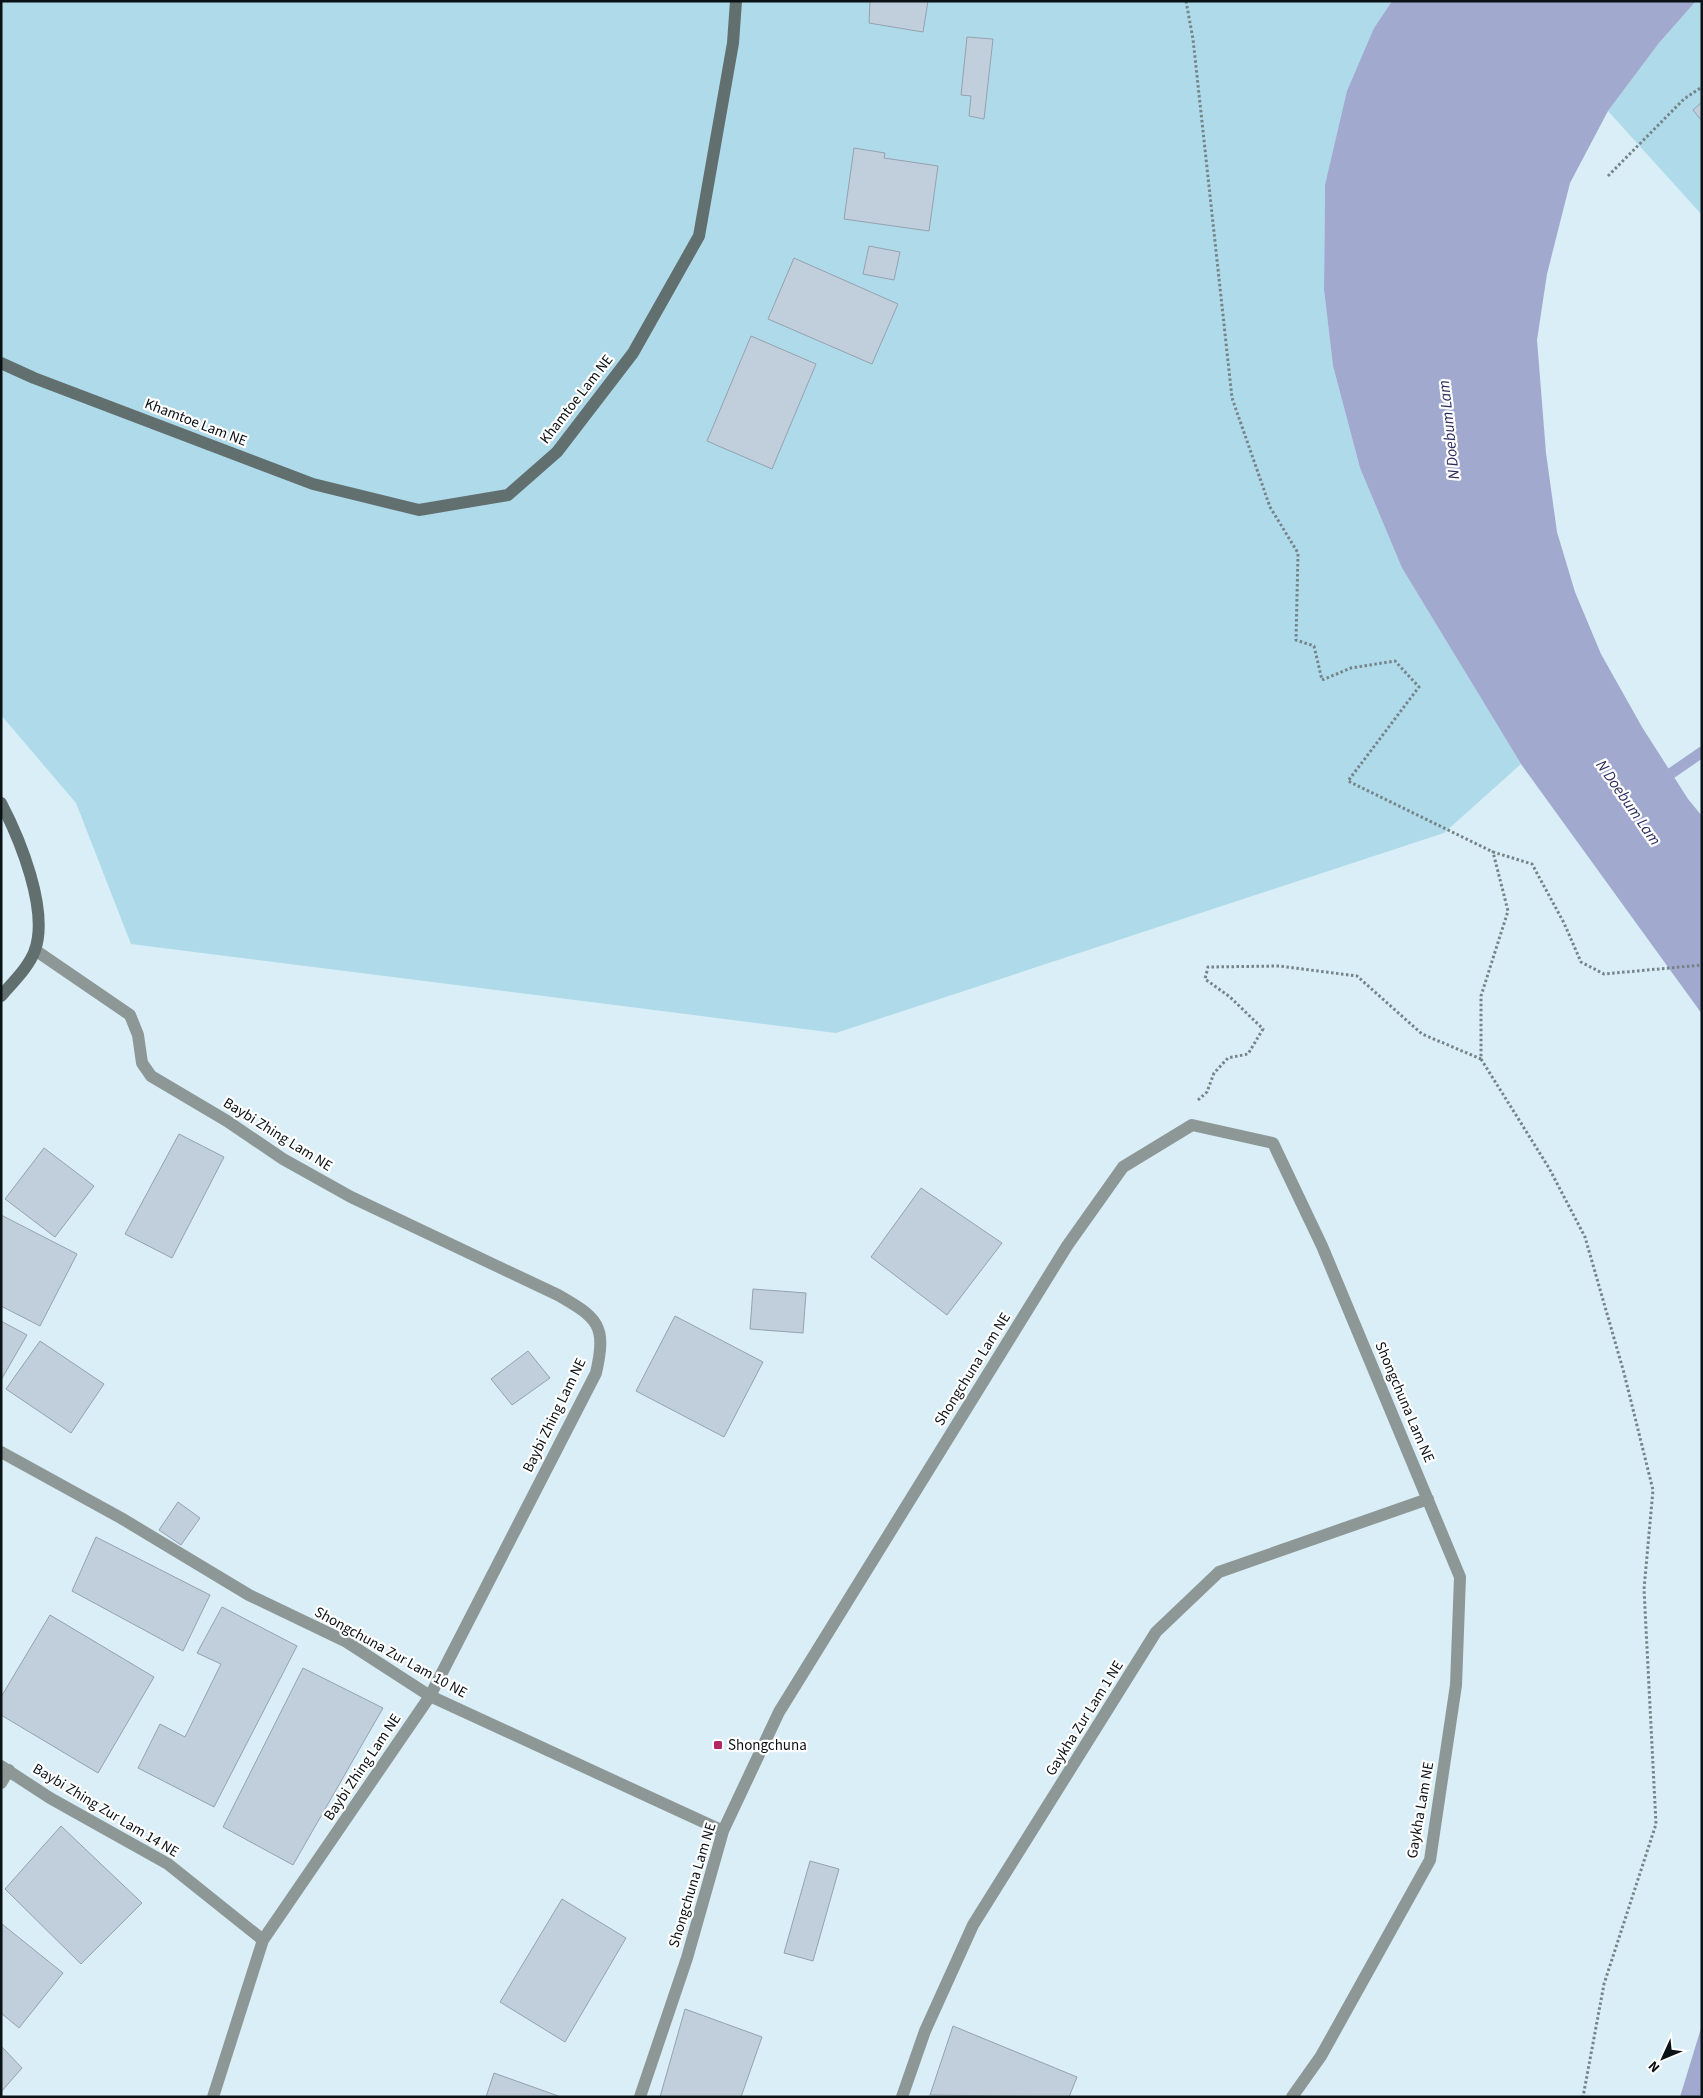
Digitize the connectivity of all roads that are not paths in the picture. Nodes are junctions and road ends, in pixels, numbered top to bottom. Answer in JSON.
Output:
{"nodes":[{"id":1,"x":736,"y":1,"type":"edge"},
{"id":2,"x":1,"y":363,"type":"edge"},
{"id":3,"x":1,"y":803,"type":"edge"},
{"id":4,"x":35,"y":950,"type":"junction"},
{"id":5,"x":1,"y":996,"type":"edge"},
{"id":6,"x":1,"y":1452,"type":"edge"},
{"id":7,"x":1428,"y":1498,"type":"junction"},
{"id":8,"x":430,"y":1696,"type":"junction"},
{"id":9,"x":5,"y":1768,"type":"edge"},
{"id":10,"x":1,"y":1783,"type":"edge"},
{"id":11,"x":723,"y":1831,"type":"junction"},
{"id":12,"x":263,"y":1940,"type":"junction"},
{"id":13,"x":213,"y":2097,"type":"edge"},
{"id":14,"x":640,"y":2097,"type":"edge"},
{"id":15,"x":902,"y":2097,"type":"edge"},
{"id":16,"x":1292,"y":2097,"type":"edge"}],
"edges":[{"from":1,"to":2,"type":"main road","name":"Khamtoe Lam NE"},
{"from":3,"to":4,"type":"main road"},
{"from":4,"to":5,"type":"main road"},
{"from":4,"to":8,"type":"street","name":"Baybi Zhing Lam NE"},
{"from":6,"to":8,"type":"street","name":"Shongchuna Zur Lam 10 NE"},
{"from":7,"to":11,"type":"street","name":"Shongchuna Lam NE"},
{"from":7,"to":15,"type":"street","name":"Gaykha Zur Lam 1 NE"},
{"from":7,"to":16,"type":"street","name":"Gaykha Lam NE"},
{"from":8,"to":11,"type":"street","name":"Shongchuna Zur Lam 10 NE"},
{"from":8,"to":12,"type":"street","name":"Baybi Zhing Lam NE"},
{"from":9,"to":10,"type":"street"},
{"from":9,"to":12,"type":"street","name":"Baybi Zhing Zur Lam 14 NE"},
{"from":11,"to":14,"type":"street","name":"Shongchuna Lam NE"},
{"from":12,"to":13,"type":"street","name":"Baybi Zhing Lam NE"}]}
